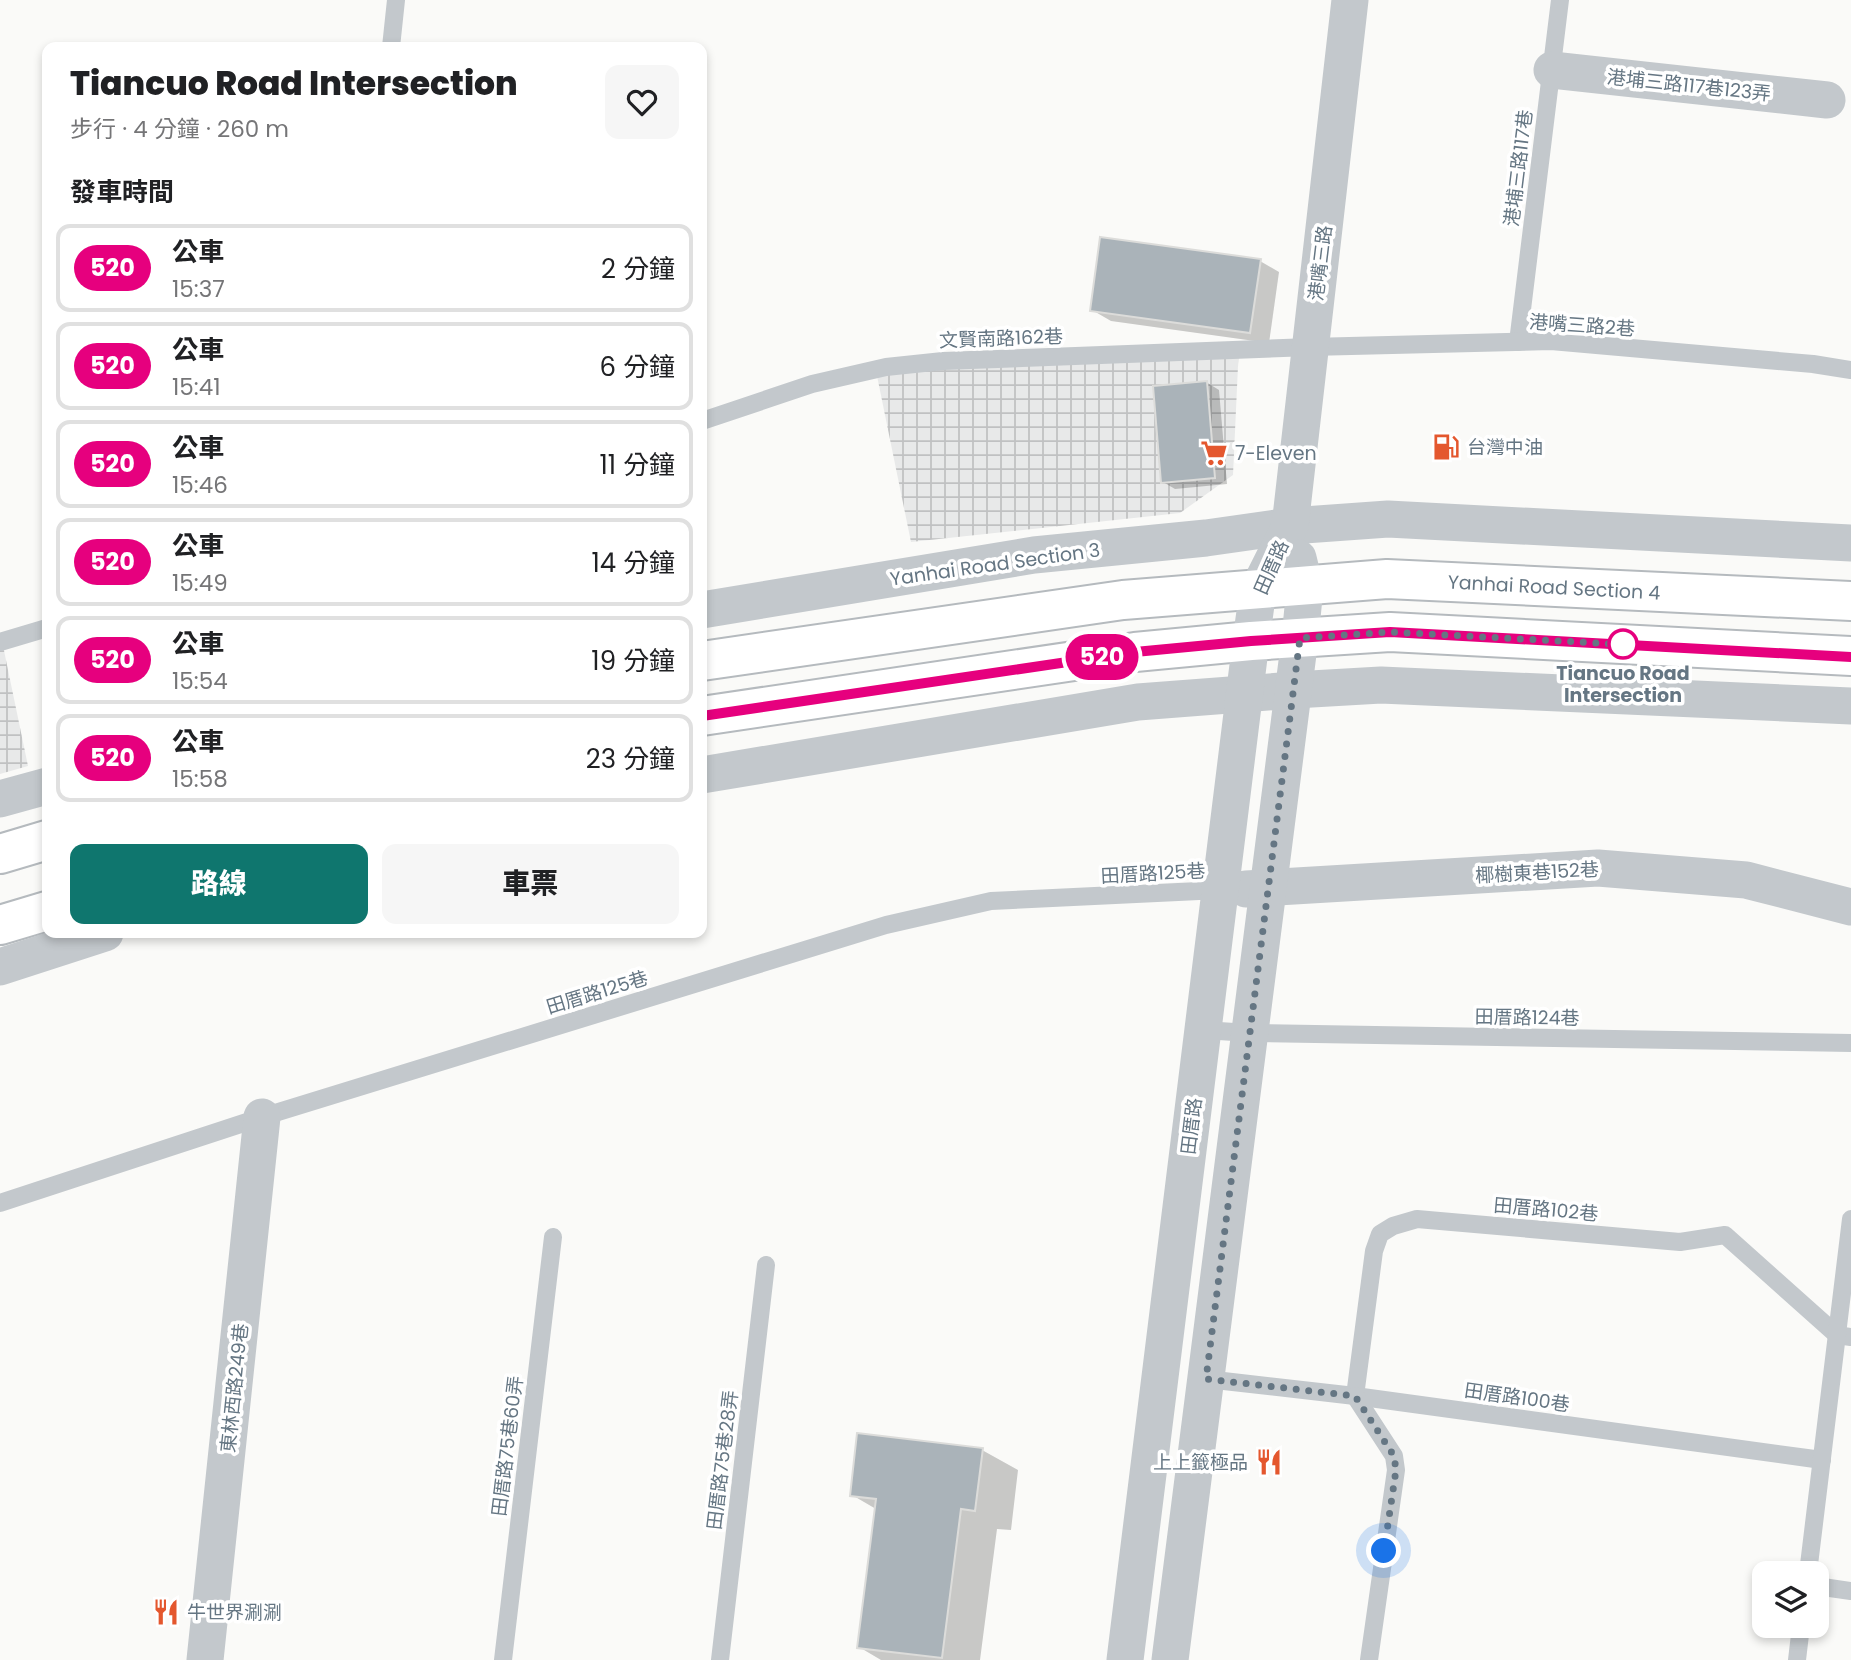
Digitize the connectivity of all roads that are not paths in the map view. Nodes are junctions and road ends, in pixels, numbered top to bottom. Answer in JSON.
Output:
{"nodes":[{"id":1,"x":396,"y":0,"type":"edge"},
{"id":2,"x":1350,"y":0,"type":"edge"},
{"id":3,"x":1560,"y":0,"type":"edge"},
{"id":4,"x":392,"y":42,"type":"edge"},
{"id":5,"x":1552,"y":70,"type":"junction"},
{"id":6,"x":1827,"y":100,"type":"dead end"},
{"id":7,"x":1518,"y":342,"type":"junction"},
{"id":8,"x":1310,"y":347,"type":"junction"},
{"id":9,"x":1851,"y":370,"type":"edge"},
{"id":10,"x":707,"y":419,"type":"edge"},
{"id":11,"x":1290,"y":526,"type":"junction"},
{"id":12,"x":1851,"y":543,"type":"edge"},
{"id":13,"x":1305,"y":587,"type":"junction"},
{"id":14,"x":1258,"y":590,"type":"junction"},
{"id":15,"x":1851,"y":601,"type":"edge"},
{"id":16,"x":707,"y":609,"type":"edge"},
{"id":17,"x":42,"y":629,"type":"edge"},
{"id":18,"x":1300,"y":638,"type":"junction"},
{"id":19,"x":1251,"y":641,"type":"junction"},
{"id":20,"x":0,"y":642,"type":"edge"},
{"id":21,"x":1851,"y":656,"type":"edge"},
{"id":22,"x":707,"y":660,"type":"edge"},
{"id":23,"x":1294,"y":690,"type":"junction"},
{"id":24,"x":1244,"y":695,"type":"junction"},
{"id":25,"x":1851,"y":706,"type":"edge"},
{"id":26,"x":707,"y":715,"type":"edge"},
{"id":27,"x":707,"y":774,"type":"edge"},
{"id":28,"x":42,"y":787,"type":"edge"},
{"id":29,"x":0,"y":799,"type":"edge"},
{"id":30,"x":42,"y":841,"type":"edge"},
{"id":31,"x":0,"y":854,"type":"edge"},
{"id":32,"x":1268,"y":888,"type":"junction"},
{"id":33,"x":1220,"y":890,"type":"junction"},
{"id":34,"x":1851,"y":907,"type":"edge"},
{"id":35,"x":42,"y":912,"type":"edge"},
{"id":36,"x":0,"y":925,"type":"edge"},
{"id":37,"x":90,"y":938,"type":"edge"},
{"id":38,"x":0,"y":967,"type":"edge"},
{"id":39,"x":1203,"y":1030,"type":"junction"},
{"id":40,"x":1250,"y":1033,"type":"junction"},
{"id":41,"x":1851,"y":1043,"type":"edge"},
{"id":42,"x":262,"y":1117,"type":"junction"},
{"id":43,"x":0,"y":1203,"type":"edge"},
{"id":44,"x":1851,"y":1219,"type":"edge"},
{"id":45,"x":553,"y":1237,"type":"dead end"},
{"id":46,"x":766,"y":1265,"type":"dead end"},
{"id":47,"x":1844,"y":1336,"type":"edge"},
{"id":48,"x":1206,"y":1379,"type":"junction"},
{"id":49,"x":1355,"y":1396,"type":"junction"},
{"id":50,"x":1822,"y":1460,"type":"junction"},
{"id":51,"x":1809,"y":1561,"type":"edge"},
{"id":52,"x":1829,"y":1588,"type":"edge"},
{"id":53,"x":1851,"y":1591,"type":"edge"},
{"id":54,"x":1800,"y":1638,"type":"edge"},
{"id":55,"x":205,"y":1660,"type":"edge"},
{"id":56,"x":503,"y":1660,"type":"edge"},
{"id":57,"x":720,"y":1660,"type":"edge"},
{"id":58,"x":1125,"y":1660,"type":"edge"},
{"id":59,"x":1170,"y":1660,"type":"edge"},
{"id":60,"x":1368,"y":1660,"type":"edge"},
{"id":61,"x":1797,"y":1660,"type":"edge"}],
"edges":[{"from":1,"to":4,"type":"lane"},
{"from":2,"to":8,"type":"street","name":"港嘴三路"},
{"from":3,"to":5,"type":"lane","name":"港埔三路117巷"},
{"from":5,"to":6,"type":"street","name":"港埔三路117巷123弄"},
{"from":5,"to":7,"type":"lane","name":"港埔三路117巷"},
{"from":7,"to":8,"type":"lane","name":"港嘴三路2巷"},
{"from":7,"to":9,"type":"lane","name":"港嘴三路2巷"},
{"from":8,"to":10,"type":"lane","name":"文賢南路162巷"},
{"from":8,"to":11,"type":"street","name":"港嘴三路"},
{"from":11,"to":12,"type":"street"},
{"from":11,"to":13,"type":"street","name":"田厝路"},
{"from":11,"to":14,"type":"street","name":"田厝路"},
{"from":11,"to":16,"type":"street","name":"Yanhai Road Section 3"},
{"from":13,"to":14,"type":"main road","name":"Yanhai Road Section 4"},
{"from":13,"to":15,"type":"main road","name":"Yanhai Road Section 4"},
{"from":13,"to":18,"type":"street","name":"田厝路"},
{"from":14,"to":19,"type":"street","name":"田厝路"},
{"from":14,"to":22,"type":"main road"},
{"from":17,"to":20,"type":"lane"},
{"from":18,"to":19,"type":"main road"},
{"from":18,"to":21,"type":"main road"},
{"from":18,"to":23,"type":"street","name":"田厝路"},
{"from":19,"to":24,"type":"street","name":"田厝路"},
{"from":19,"to":26,"type":"main road"},
{"from":23,"to":24,"type":"street"},
{"from":23,"to":25,"type":"street"},
{"from":23,"to":32,"type":"street","name":"田厝路"},
{"from":24,"to":27,"type":"street"},
{"from":24,"to":33,"type":"street","name":"田厝路"},
{"from":28,"to":29,"type":"street"},
{"from":30,"to":31,"type":"main road"},
{"from":32,"to":33,"type":"street","name":"椰樹東巷152巷"},
{"from":32,"to":34,"type":"street","name":"椰樹東巷152巷"},
{"from":32,"to":40,"type":"street","name":"田厝路"},
{"from":33,"to":39,"type":"street","name":"田厝路"},
{"from":33,"to":42,"type":"lane","name":"田厝路125巷"},
{"from":35,"to":36,"type":"main road"},
{"from":37,"to":38,"type":"street"},
{"from":39,"to":40,"type":"lane","name":"田厝路124巷"},
{"from":39,"to":58,"type":"street","name":"田厝路"},
{"from":40,"to":41,"type":"lane","name":"田厝路124巷"},
{"from":40,"to":48,"type":"street","name":"田厝路"},
{"from":42,"to":43,"type":"lane","name":"田厝路125巷"},
{"from":42,"to":55,"type":"street","name":"東林西路249巷"},
{"from":44,"to":47,"type":"lane"},
{"from":45,"to":56,"type":"lane","name":"田厝路75巷60弄"},
{"from":46,"to":57,"type":"lane","name":"田厝路75巷28弄"},
{"from":47,"to":49,"type":"lane","name":"田厝路102巷"},
{"from":47,"to":50,"type":"lane"},
{"from":48,"to":49,"type":"lane","name":"田厝路100巷"},
{"from":48,"to":59,"type":"street","name":"田厝路"},
{"from":49,"to":50,"type":"lane","name":"田厝路100巷"},
{"from":49,"to":60,"type":"lane"},
{"from":50,"to":51,"type":"lane"},
{"from":52,"to":53,"type":"lane"},
{"from":54,"to":61,"type":"lane"}]}
